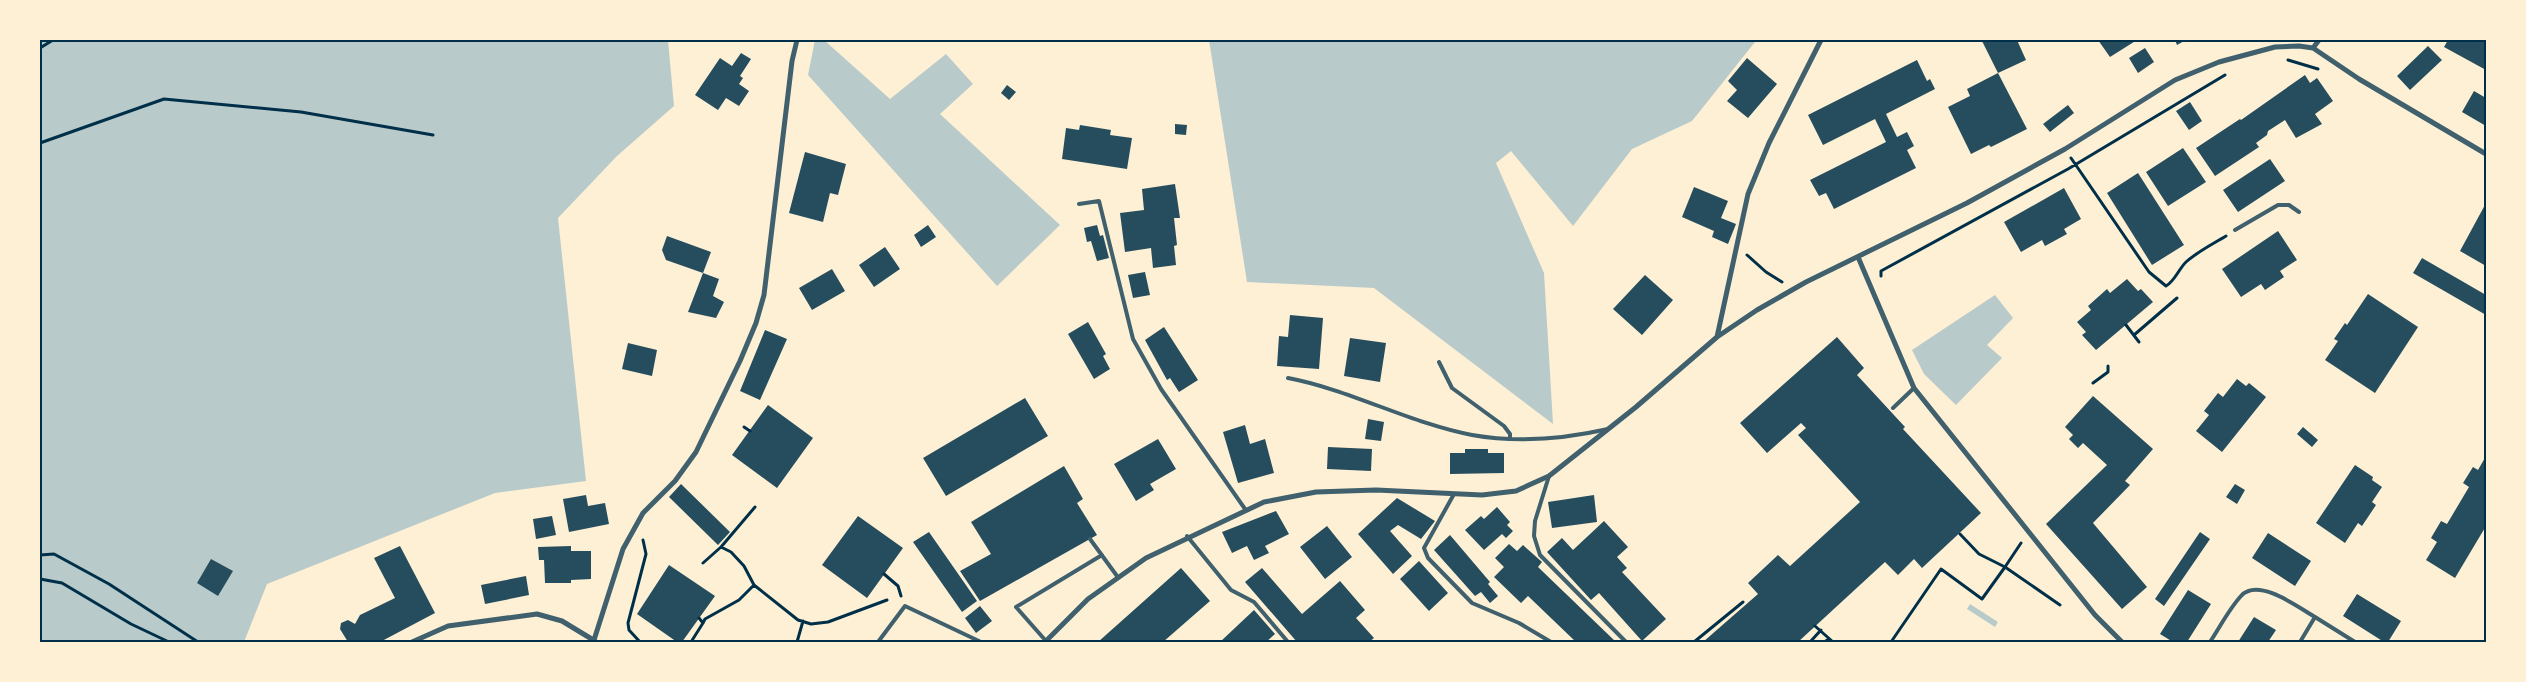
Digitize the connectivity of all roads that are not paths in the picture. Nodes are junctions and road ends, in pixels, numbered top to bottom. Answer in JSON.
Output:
{"nodes":[{"id":1,"x":797,"y":40,"type":"edge"},
{"id":2,"x":1821,"y":40,"type":"edge"},
{"id":3,"x":2319,"y":40,"type":"edge"},
{"id":4,"x":2313,"y":48,"type":"junction"},
{"id":5,"x":2486,"y":154,"type":"edge"},
{"id":6,"x":1079,"y":204,"type":"dead end"},
{"id":7,"x":2298,"y":212,"type":"dead end"},
{"id":8,"x":2235,"y":230,"type":"road end"},
{"id":9,"x":1858,"y":257,"type":"junction"},
{"id":10,"x":1717,"y":337,"type":"junction"},
{"id":11,"x":1438,"y":362,"type":"dead end"},
{"id":12,"x":1288,"y":378,"type":"dead end"},
{"id":13,"x":1914,"y":388,"type":"junction"},
{"id":14,"x":1893,"y":408,"type":"dead end"},
{"id":15,"x":1609,"y":429,"type":"junction"},
{"id":16,"x":1510,"y":439,"type":"junction"},
{"id":17,"x":1549,"y":476,"type":"junction"},
{"id":18,"x":1454,"y":494,"type":"junction"},
{"id":19,"x":1245,"y":509,"type":"junction"},
{"id":20,"x":1187,"y":536,"type":"junction"},
{"id":21,"x":1090,"y":539,"type":"dead end"},
{"id":22,"x":1102,"y":555,"type":"junction"},
{"id":23,"x":1117,"y":576,"type":"junction"},
{"id":24,"x":2315,"y":617,"type":"junction"},
{"id":25,"x":594,"y":641,"type":"edge"},
{"id":26,"x":412,"y":642,"type":"edge"},
{"id":27,"x":878,"y":642,"type":"edge"},
{"id":28,"x":981,"y":642,"type":"edge"},
{"id":29,"x":1046,"y":642,"type":"edge"},
{"id":30,"x":1288,"y":642,"type":"edge"},
{"id":31,"x":1551,"y":642,"type":"edge"},
{"id":32,"x":1626,"y":642,"type":"edge"},
{"id":33,"x":2122,"y":642,"type":"edge"},
{"id":34,"x":2210,"y":642,"type":"edge"},
{"id":35,"x":2300,"y":642,"type":"edge"},
{"id":36,"x":2355,"y":642,"type":"edge"}],
"edges":[{"from":1,"to":25,"type":"street"},
{"from":2,"to":10,"type":"street"},
{"from":3,"to":4,"type":"street"},
{"from":4,"to":5,"type":"street"},
{"from":4,"to":9,"type":"street"},
{"from":6,"to":19,"type":"lane"},
{"from":7,"to":8,"type":"lane"},
{"from":9,"to":10,"type":"street"},
{"from":9,"to":13,"type":"street"},
{"from":10,"to":15,"type":"street"},
{"from":11,"to":16,"type":"lane"},
{"from":12,"to":16,"type":"lane"},
{"from":13,"to":14,"type":"lane"},
{"from":13,"to":33,"type":"street"},
{"from":15,"to":16,"type":"lane"},
{"from":15,"to":17,"type":"street"},
{"from":17,"to":18,"type":"street"},
{"from":17,"to":32,"type":"lane"},
{"from":18,"to":19,"type":"street"},
{"from":18,"to":31,"type":"lane"},
{"from":19,"to":20,"type":"street"},
{"from":20,"to":23,"type":"street"},
{"from":20,"to":30,"type":"lane"},
{"from":21,"to":22,"type":"lane"},
{"from":22,"to":23,"type":"lane"},
{"from":22,"to":29,"type":"lane"},
{"from":23,"to":29,"type":"street"},
{"from":24,"to":34,"type":"lane"},
{"from":24,"to":35,"type":"lane"},
{"from":24,"to":36,"type":"lane"},
{"from":25,"to":26,"type":"street"},
{"from":27,"to":28,"type":"lane"}]}
